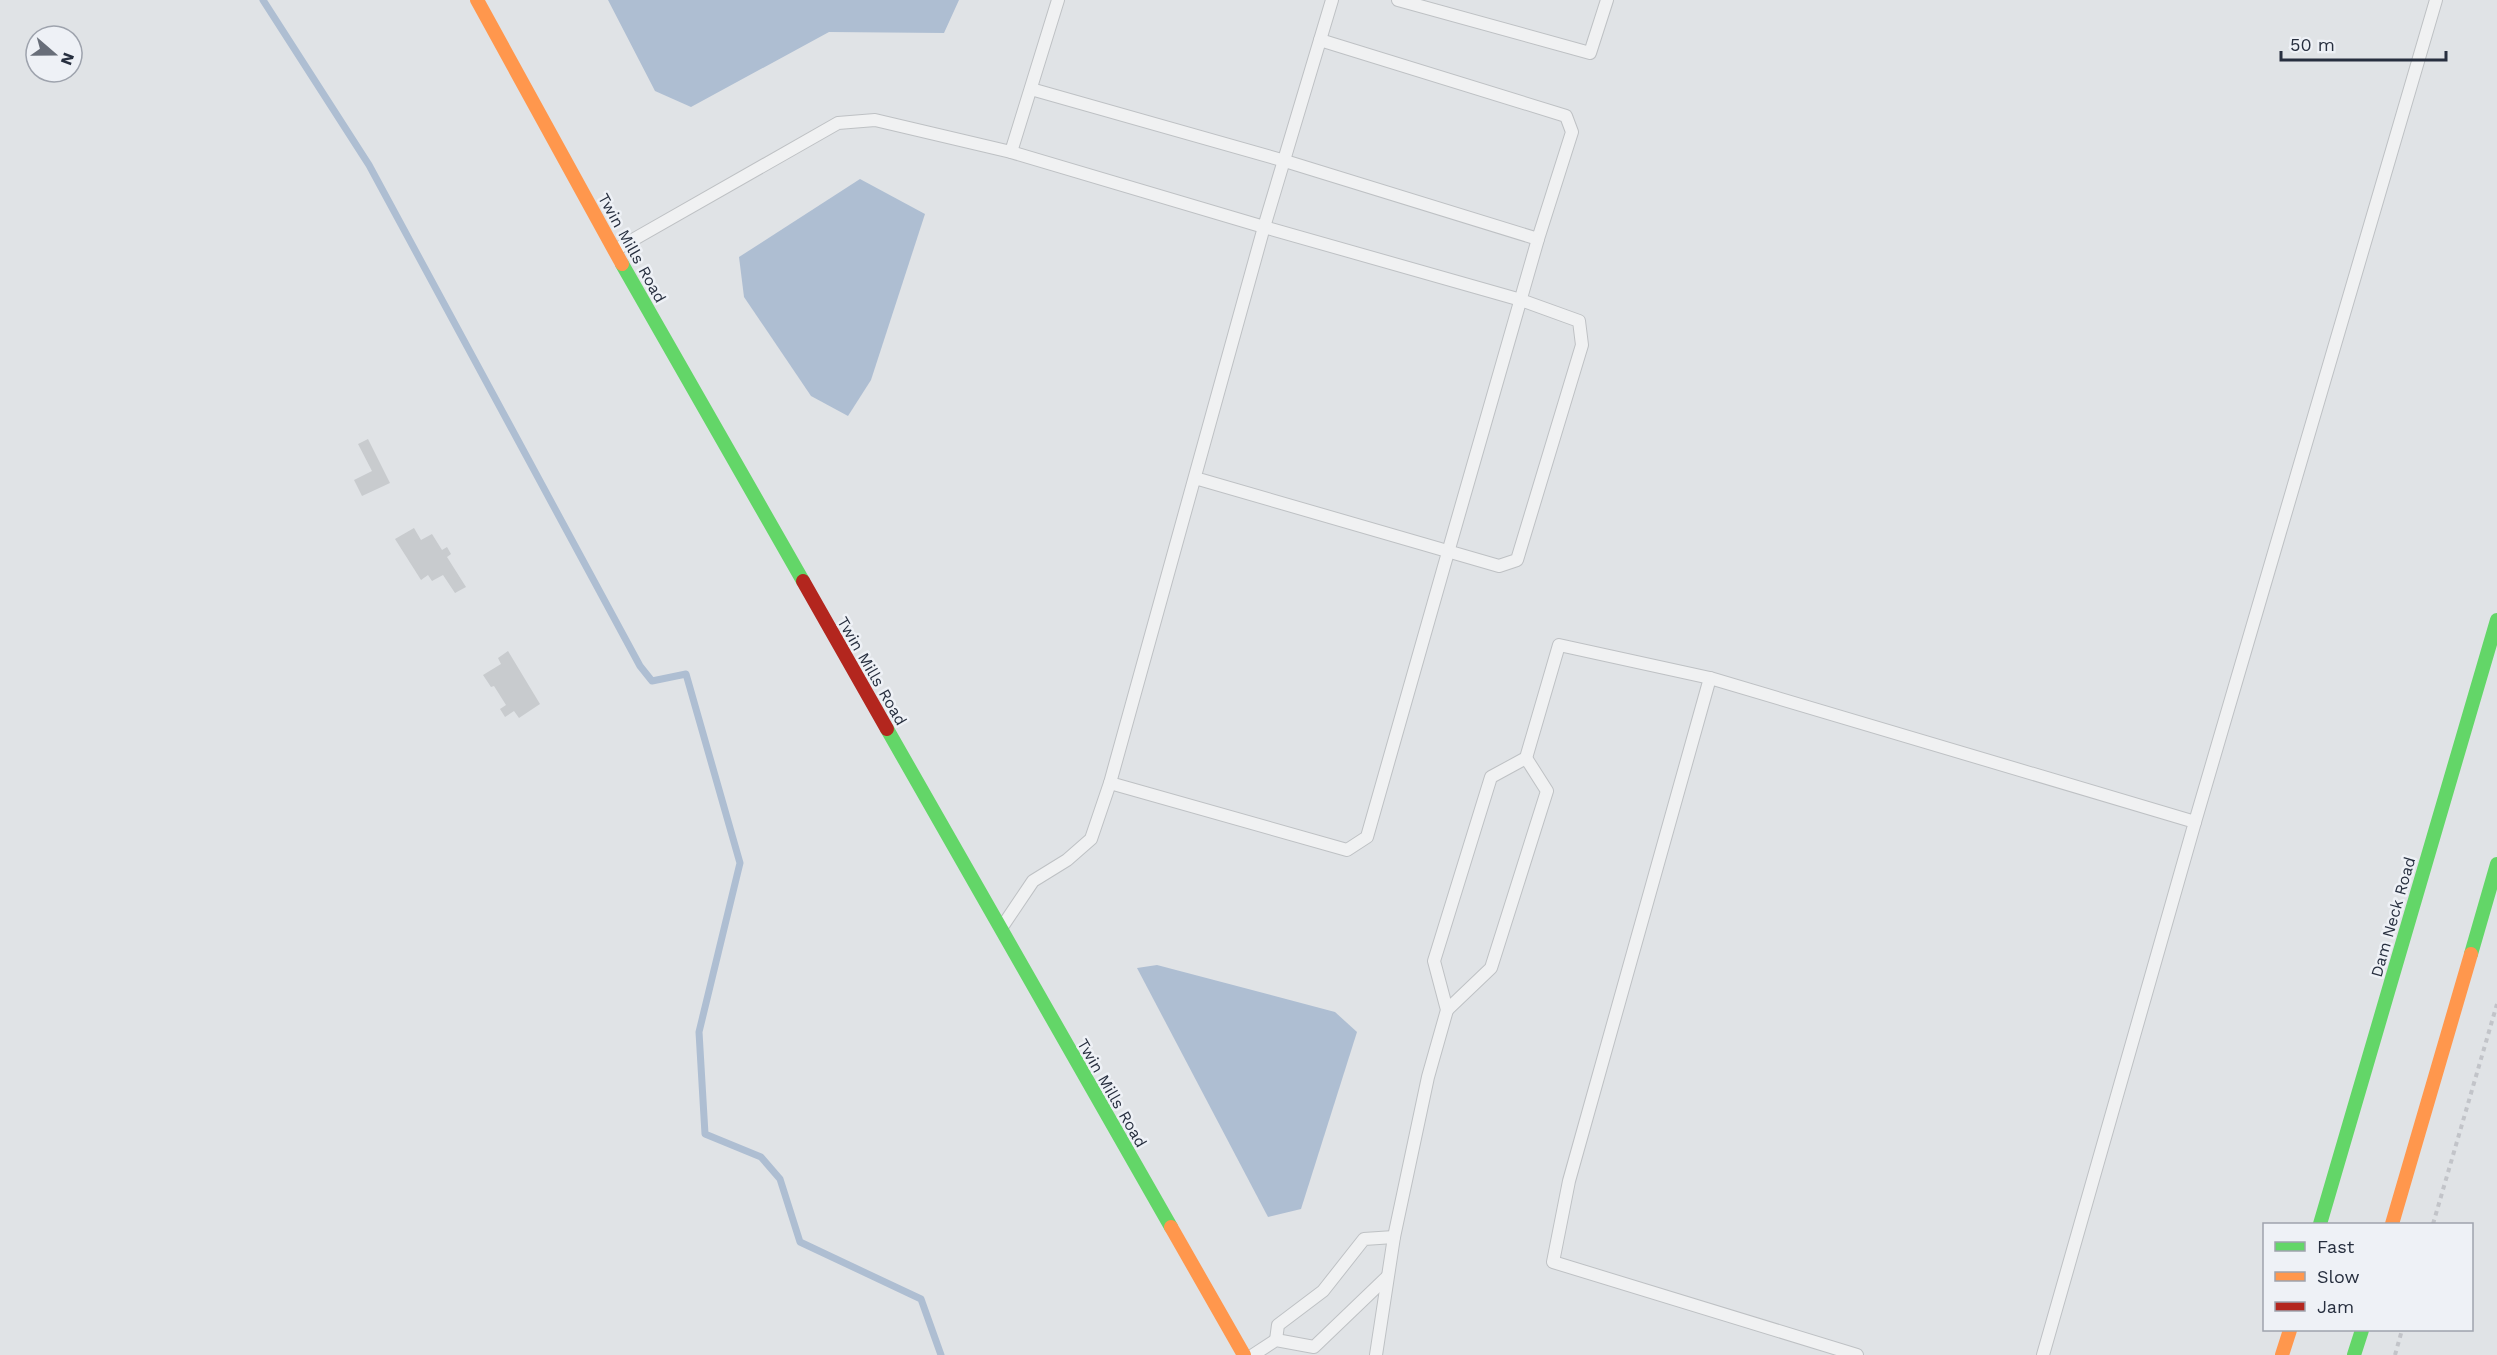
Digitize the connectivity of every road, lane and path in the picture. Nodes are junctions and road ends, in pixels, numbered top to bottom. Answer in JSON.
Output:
{"nodes":[{"id":1,"x":477,"y":0,"type":"edge"},
{"id":2,"x":1058,"y":0,"type":"edge"},
{"id":3,"x":1332,"y":0,"type":"edge"},
{"id":4,"x":1398,"y":0,"type":"edge"},
{"id":5,"x":1607,"y":0,"type":"edge"},
{"id":6,"x":2436,"y":0,"type":"edge"},
{"id":7,"x":1320,"y":40,"type":"junction"},
{"id":8,"x":1030,"y":89,"type":"junction"},
{"id":9,"x":1011,"y":152,"type":"junction"},
{"id":10,"x":1285,"y":161,"type":"junction"},
{"id":11,"x":1264,"y":227,"type":"junction"},
{"id":12,"x":1538,"y":239,"type":"junction"},
{"id":13,"x":614,"y":250,"type":"junction"},
{"id":14,"x":1521,"y":300,"type":"junction"},
{"id":15,"x":1195,"y":478,"type":"junction"},
{"id":16,"x":1448,"y":552,"type":"junction"},
{"id":17,"x":2497,"y":620,"type":"edge"},
{"id":18,"x":1710,"y":678,"type":"junction"},
{"id":19,"x":1526,"y":758,"type":"junction"},
{"id":20,"x":1110,"y":783,"type":"junction"},
{"id":21,"x":2195,"y":822,"type":"junction"},
{"id":22,"x":2497,"y":864,"type":"edge"},
{"id":23,"x":1000,"y":931,"type":"junction"},
{"id":24,"x":2497,"y":1004,"type":"edge"},
{"id":25,"x":1447,"y":1010,"type":"junction"},
{"id":26,"x":2320,"y":1223,"type":"edge"},
{"id":27,"x":2392,"y":1223,"type":"edge"},
{"id":28,"x":2433,"y":1223,"type":"edge"},
{"id":29,"x":1394,"y":1237,"type":"junction"},
{"id":30,"x":1387,"y":1277,"type":"junction"},
{"id":31,"x":2289,"y":1331,"type":"edge"},
{"id":32,"x":2361,"y":1331,"type":"edge"},
{"id":33,"x":2401,"y":1331,"type":"edge"},
{"id":34,"x":1276,"y":1340,"type":"junction"},
{"id":35,"x":1244,"y":1355,"type":"edge"},
{"id":36,"x":1253,"y":1355,"type":"edge"},
{"id":37,"x":1376,"y":1355,"type":"edge"},
{"id":38,"x":1857,"y":1355,"type":"edge"},
{"id":39,"x":2043,"y":1355,"type":"edge"},
{"id":40,"x":2282,"y":1355,"type":"edge"},
{"id":41,"x":2354,"y":1355,"type":"edge"},
{"id":42,"x":2395,"y":1355,"type":"edge"}],
"edges":[{"from":1,"to":13,"type":"street","name":"Twin Mills Road"},
{"from":2,"to":8,"type":"lane"},
{"from":3,"to":7,"type":"lane"},
{"from":4,"to":5,"type":"lane"},
{"from":6,"to":21,"type":"lane"},
{"from":7,"to":10,"type":"lane"},
{"from":7,"to":12,"type":"lane"},
{"from":8,"to":9,"type":"lane"},
{"from":8,"to":10,"type":"lane"},
{"from":9,"to":11,"type":"lane"},
{"from":9,"to":13,"type":"lane"},
{"from":10,"to":11,"type":"lane"},
{"from":10,"to":12,"type":"lane"},
{"from":11,"to":14,"type":"lane"},
{"from":11,"to":15,"type":"lane"},
{"from":12,"to":14,"type":"lane"},
{"from":13,"to":23,"type":"street","name":"Twin Mills Road"},
{"from":14,"to":16,"type":"lane"},
{"from":14,"to":16,"type":"lane"},
{"from":15,"to":16,"type":"lane"},
{"from":15,"to":20,"type":"lane"},
{"from":16,"to":20,"type":"lane"},
{"from":17,"to":26,"type":"street","name":"Dam Neck Road"},
{"from":18,"to":19,"type":"lane"},
{"from":18,"to":21,"type":"lane"},
{"from":18,"to":38,"type":"lane"},
{"from":19,"to":25,"type":"lane"},
{"from":19,"to":25,"type":"lane"},
{"from":20,"to":23,"type":"lane"},
{"from":21,"to":39,"type":"lane"},
{"from":22,"to":27,"type":"street"},
{"from":23,"to":35,"type":"street","name":"Twin Mills Road"},
{"from":24,"to":28,"type":"path"},
{"from":25,"to":29,"type":"lane"},
{"from":29,"to":30,"type":"lane"},
{"from":29,"to":34,"type":"lane"},
{"from":30,"to":34,"type":"lane"},
{"from":30,"to":37,"type":"lane"},
{"from":31,"to":40,"type":"street"},
{"from":32,"to":41,"type":"street"},
{"from":33,"to":42,"type":"path"},
{"from":34,"to":36,"type":"lane"}]}
